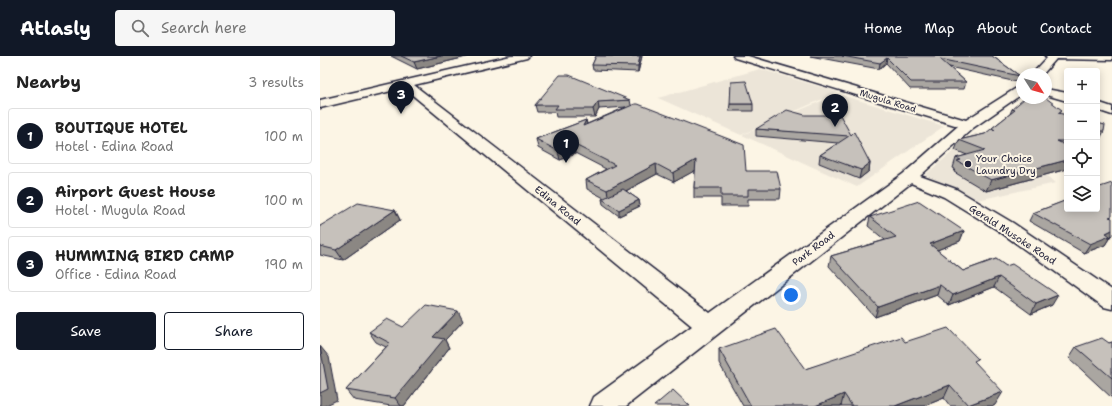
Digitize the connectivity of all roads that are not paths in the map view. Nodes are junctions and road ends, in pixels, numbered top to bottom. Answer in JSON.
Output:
{"nodes":[{"id":1,"x":524,"y":56,"type":"edge"},
{"id":2,"x":738,"y":56,"type":"edge"},
{"id":3,"x":1051,"y":57,"type":"edge"},
{"id":4,"x":1112,"y":57,"type":"edge"},
{"id":5,"x":1042,"y":68,"type":"edge"},
{"id":6,"x":406,"y":84,"type":"junction"},
{"id":7,"x":1016,"y":93,"type":"edge"},
{"id":8,"x":1052,"y":93,"type":"edge"},
{"id":9,"x":1064,"y":96,"type":"edge"},
{"id":10,"x":320,"y":104,"type":"edge"},
{"id":11,"x":1100,"y":107,"type":"edge"},
{"id":12,"x":1112,"y":111,"type":"edge"},
{"id":13,"x":968,"y":125,"type":"junction"},
{"id":14,"x":909,"y":177,"type":"junction"},
{"id":15,"x":1112,"y":301,"type":"edge"},
{"id":16,"x":709,"y":326,"type":"junction"},
{"id":17,"x":604,"y":406,"type":"edge"}],
"edges":[{"from":1,"to":6,"type":"street"},
{"from":2,"to":13,"type":"street","name":"Mugula Road"},
{"from":3,"to":4,"type":"street"},
{"from":3,"to":5,"type":"street"},
{"from":6,"to":10,"type":"street"},
{"from":6,"to":16,"type":"street","name":"Edina Road"},
{"from":7,"to":13,"type":"street","name":"Park Road"},
{"from":8,"to":9,"type":"street"},
{"from":11,"to":12,"type":"street"},
{"from":13,"to":14,"type":"street","name":"Park Road"},
{"from":14,"to":15,"type":"street","name":"Gerald Musoke Road"},
{"from":14,"to":16,"type":"street","name":"Park Road"},
{"from":16,"to":17,"type":"street","name":"Park Road"}]}
